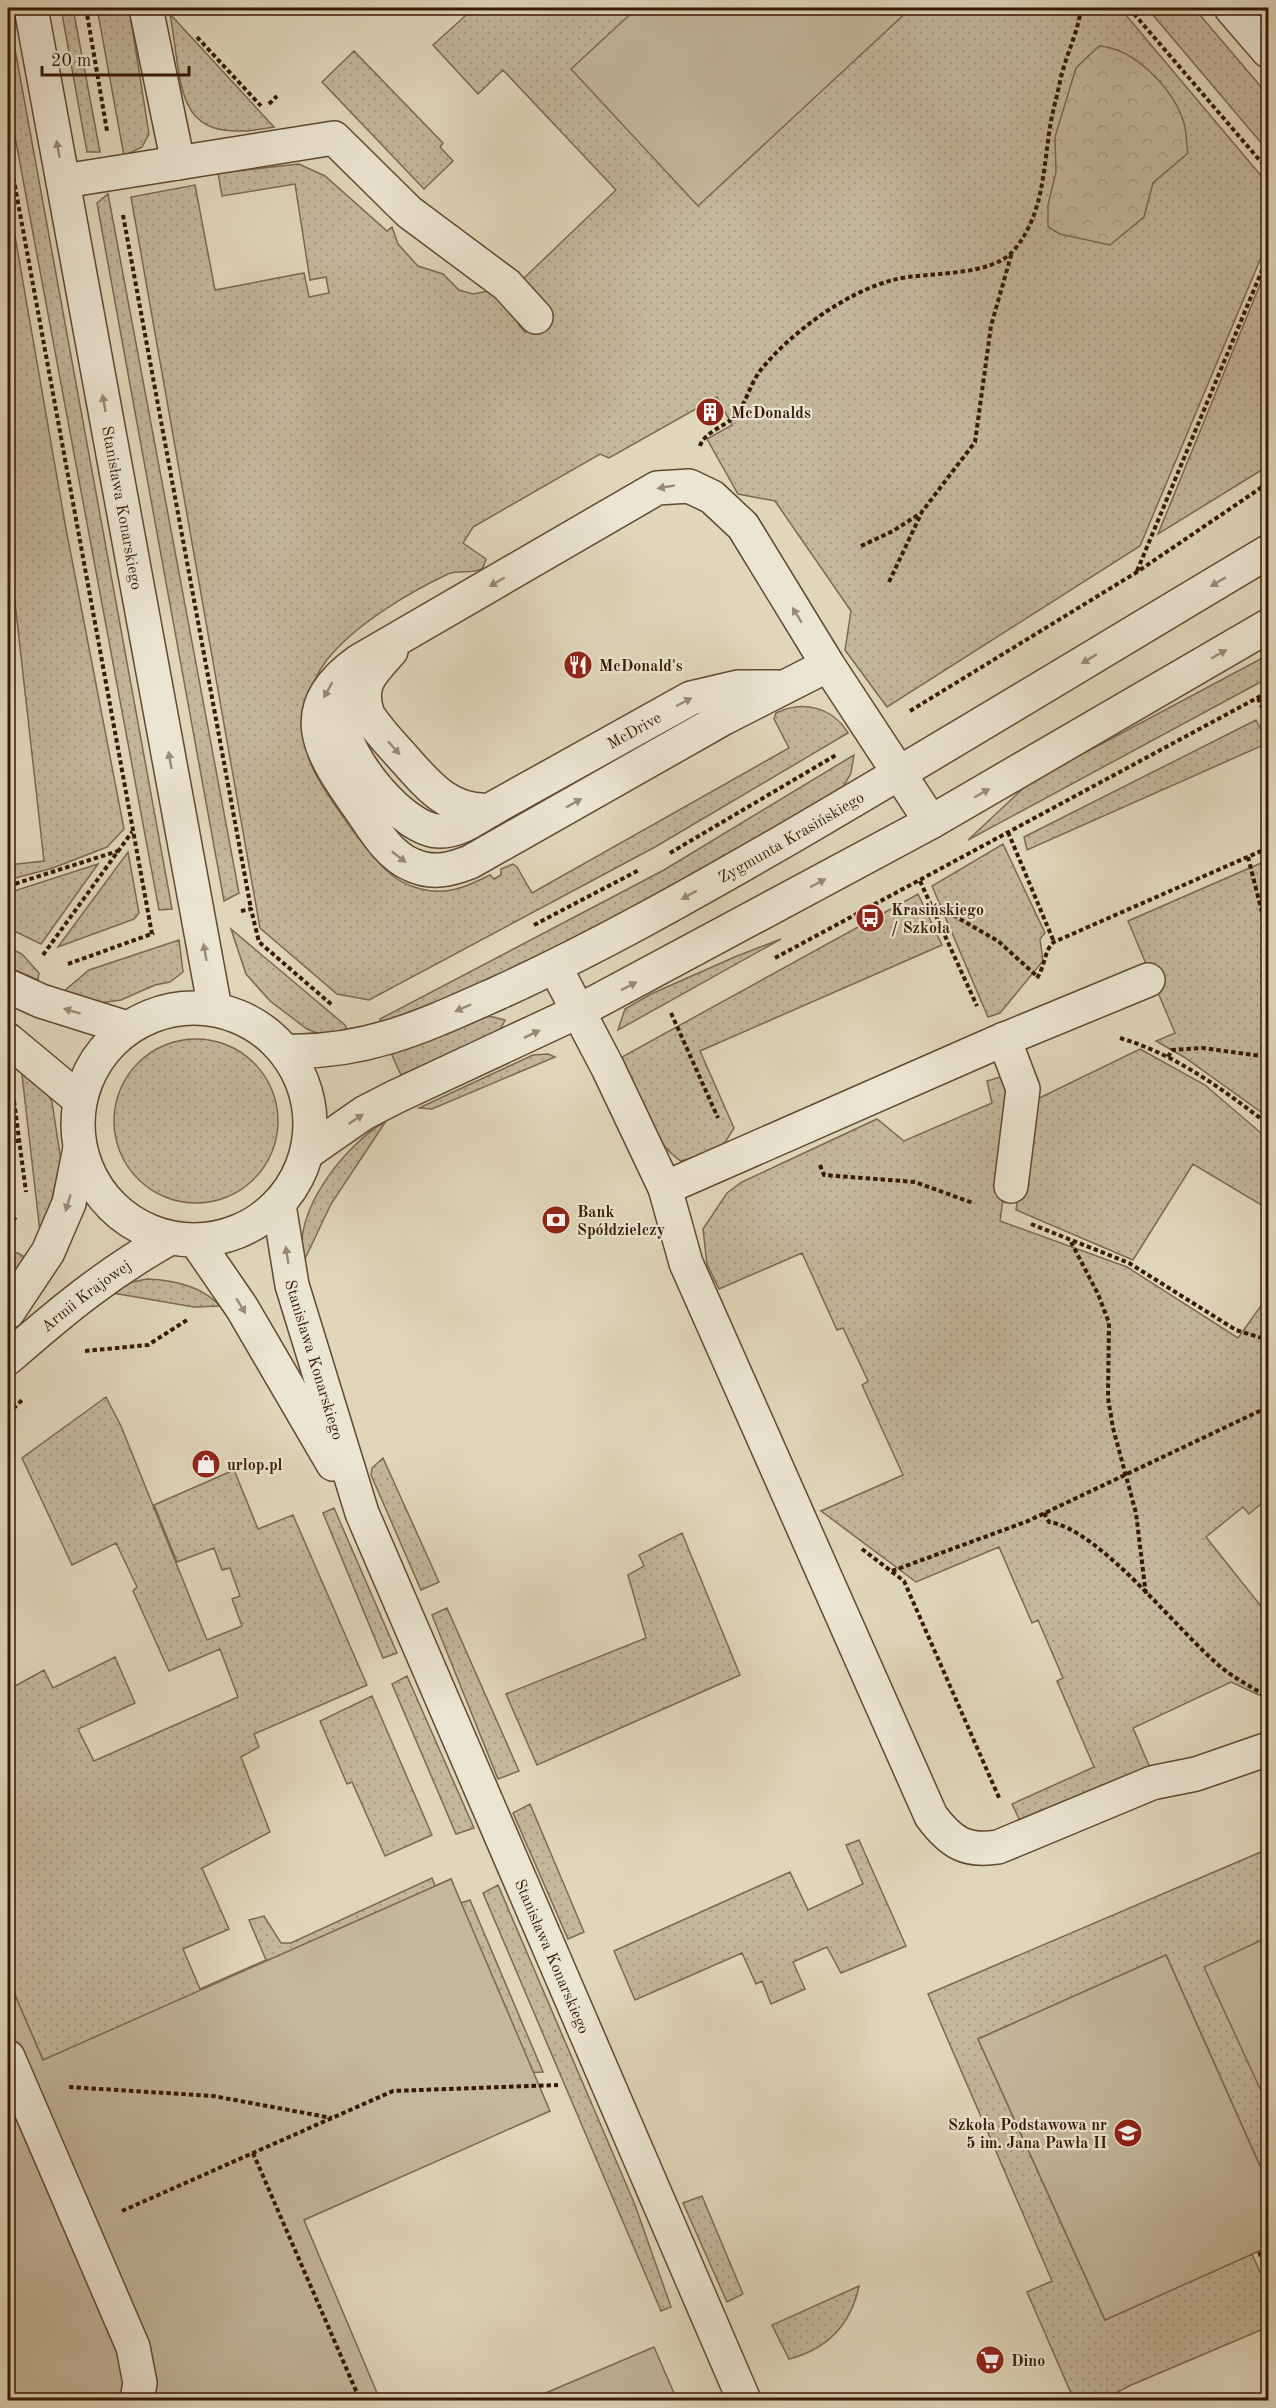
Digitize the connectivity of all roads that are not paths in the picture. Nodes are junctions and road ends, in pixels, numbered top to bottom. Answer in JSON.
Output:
{"nodes":[{"id":1,"x":32,"y":8,"type":"edge"},
{"id":2,"x":146,"y":8,"type":"edge"},
{"id":3,"x":1231,"y":8,"type":"edge"},
{"id":4,"x":1269,"y":51,"type":"edge"},
{"id":5,"x":178,"y":163,"type":"junction"},
{"id":6,"x":64,"y":181,"type":"junction"},
{"id":7,"x":536,"y":317,"type":"dead end"},
{"id":8,"x":1269,"y":552,"type":"edge"},
{"id":9,"x":1269,"y":626,"type":"edge"},
{"id":10,"x":409,"y":633,"type":"junction"},
{"id":11,"x":828,"y":664,"type":"junction"},
{"id":12,"x":789,"y":686,"type":"junction"},
{"id":13,"x":900,"y":773,"type":"junction"},
{"id":14,"x":931,"y":822,"type":"junction"},
{"id":15,"x":555,"y":967,"type":"junction"},
{"id":16,"x":1148,"y":980,"type":"dead end"},
{"id":17,"x":8,"y":986,"type":"edge"},
{"id":18,"x":215,"y":1009,"type":"junction"},
{"id":19,"x":577,"y":1012,"type":"junction"},
{"id":20,"x":127,"y":1028,"type":"junction"},
{"id":21,"x":8,"y":1040,"type":"edge"},
{"id":22,"x":999,"y":1042,"type":"junction"},
{"id":23,"x":285,"y":1051,"type":"junction"},
{"id":24,"x":80,"y":1100,"type":"junction"},
{"id":25,"x":80,"y":1146,"type":"junction"},
{"id":26,"x":308,"y":1152,"type":"junction"},
{"id":27,"x":1011,"y":1186,"type":"dead end"},
{"id":28,"x":665,"y":1188,"type":"junction"},
{"id":29,"x":279,"y":1205,"type":"junction"},
{"id":30,"x":183,"y":1239,"type":"junction"},
{"id":31,"x":8,"y":1312,"type":"edge"},
{"id":32,"x":8,"y":1358,"type":"edge"},
{"id":33,"x":362,"y":1513,"type":"junction"},
{"id":34,"x":1269,"y":1749,"type":"edge"},
{"id":35,"x":8,"y":2057,"type":"edge"},
{"id":36,"x":137,"y":2400,"type":"edge"},
{"id":37,"x":744,"y":2400,"type":"edge"}],
"edges":[{"from":6,"to":1,"type":"street","name":"Stanisława Konarskiego","one_way":true},
{"from":2,"to":5,"type":"street"},
{"from":3,"to":4,"type":"street"},
{"from":5,"to":6,"type":"street"},
{"from":5,"to":7,"type":"street"},
{"from":18,"to":6,"type":"street","name":"Stanisława Konarskiego","one_way":true},
{"from":8,"to":13,"type":"street","name":"Zygmunta Krasińskiego","one_way":true},
{"from":14,"to":9,"type":"street","one_way":true},
{"from":11,"to":10,"type":"street","one_way":true},
{"from":10,"to":12,"type":"street","name":"McDrive","one_way":true},
{"from":10,"to":12,"type":"street","one_way":true},
{"from":11,"to":12,"type":"street"},
{"from":11,"to":13,"type":"street"},
{"from":13,"to":14,"type":"street"},
{"from":13,"to":15,"type":"street","name":"Zygmunta Krasińskiego","one_way":true},
{"from":19,"to":14,"type":"street","one_way":true},
{"from":15,"to":19,"type":"street"},
{"from":15,"to":23,"type":"street","name":"Zygmunta Krasińskiego","one_way":true},
{"from":16,"to":22,"type":"street"},
{"from":20,"to":17,"type":"street","one_way":true},
{"from":18,"to":20,"type":"street"},
{"from":18,"to":23,"type":"street"},
{"from":26,"to":19,"type":"street","one_way":true},
{"from":19,"to":28,"type":"street"},
{"from":20,"to":24,"type":"street"},
{"from":21,"to":24,"type":"street"},
{"from":22,"to":27,"type":"street"},
{"from":22,"to":28,"type":"street"},
{"from":23,"to":26,"type":"street","name":"Armii Krajowej"},
{"from":24,"to":25,"type":"street"},
{"from":25,"to":30,"type":"street"},
{"from":25,"to":31,"type":"street","one_way":true},
{"from":26,"to":29,"type":"street","name":"Armii Krajowej"},
{"from":28,"to":34,"type":"street"},
{"from":29,"to":30,"type":"street","name":"Armii Krajowej"},
{"from":33,"to":29,"type":"street","name":"Stanisława Konarskiego","one_way":true},
{"from":30,"to":32,"type":"street","name":"Armii Krajowej"},
{"from":30,"to":33,"type":"street","name":"Stanisława Konarskiego","one_way":true},
{"from":33,"to":37,"type":"street","name":"Stanisława Konarskiego"},
{"from":35,"to":36,"type":"street"}]}
